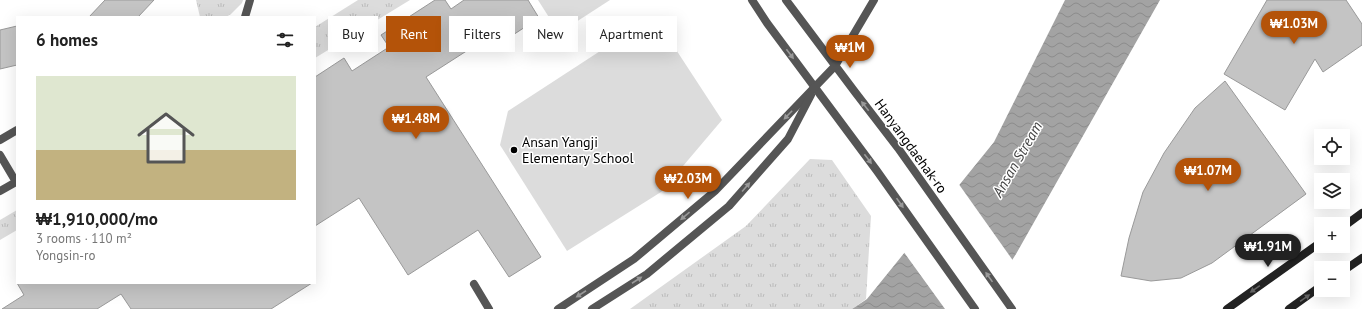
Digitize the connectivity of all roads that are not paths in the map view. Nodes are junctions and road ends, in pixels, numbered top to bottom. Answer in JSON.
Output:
{"nodes":[{"id":1,"x":250,"y":0,"type":"edge"},
{"id":2,"x":752,"y":0,"type":"edge"},
{"id":3,"x":786,"y":0,"type":"edge"},
{"id":4,"x":874,"y":0,"type":"edge"},
{"id":5,"x":245,"y":16,"type":"edge"},
{"id":6,"x":835,"y":66,"type":"junction"},
{"id":7,"x":815,"y":87,"type":"junction"},
{"id":8,"x":16,"y":131,"type":"edge"},
{"id":9,"x":0,"y":140,"type":"edge"},
{"id":10,"x":0,"y":155,"type":"edge"},
{"id":11,"x":16,"y":182,"type":"edge"},
{"id":12,"x":0,"y":191,"type":"edge"},
{"id":13,"x":1362,"y":213,"type":"edge"},
{"id":14,"x":1350,"y":222,"type":"edge"},
{"id":15,"x":1314,"y":247,"type":"edge"},
{"id":16,"x":1362,"y":258,"type":"edge"},
{"id":17,"x":1350,"y":266,"type":"edge"},
{"id":18,"x":474,"y":284,"type":"dead end"},
{"id":19,"x":1314,"y":291,"type":"edge"},
{"id":20,"x":489,"y":309,"type":"edge"},
{"id":21,"x":558,"y":309,"type":"edge"},
{"id":22,"x":592,"y":309,"type":"edge"},
{"id":23,"x":975,"y":309,"type":"edge"},
{"id":24,"x":1012,"y":309,"type":"edge"},
{"id":25,"x":1227,"y":309,"type":"edge"},
{"id":26,"x":1289,"y":309,"type":"edge"}],
"edges":[{"from":1,"to":5,"type":"street"},
{"from":2,"to":7,"type":"street","one_way":true},
{"from":3,"to":6,"type":"street","name":"Hanyangdaehak-ro"},
{"from":4,"to":6,"type":"street"},
{"from":6,"to":7,"type":"street"},
{"from":24,"to":6,"type":"street","name":"Hanyangdaehak-ro","one_way":true},
{"from":7,"to":21,"type":"street","one_way":true},
{"from":22,"to":7,"type":"street","one_way":true},
{"from":7,"to":23,"type":"street","one_way":true},
{"from":8,"to":9,"type":"street"},
{"from":10,"to":11,"type":"street"},
{"from":11,"to":12,"type":"street"},
{"from":13,"to":14,"type":"main road"},
{"from":15,"to":25,"type":"main road","one_way":true},
{"from":16,"to":17,"type":"main road"},
{"from":18,"to":20,"type":"street"},
{"from":26,"to":19,"type":"main road","one_way":true}]}
